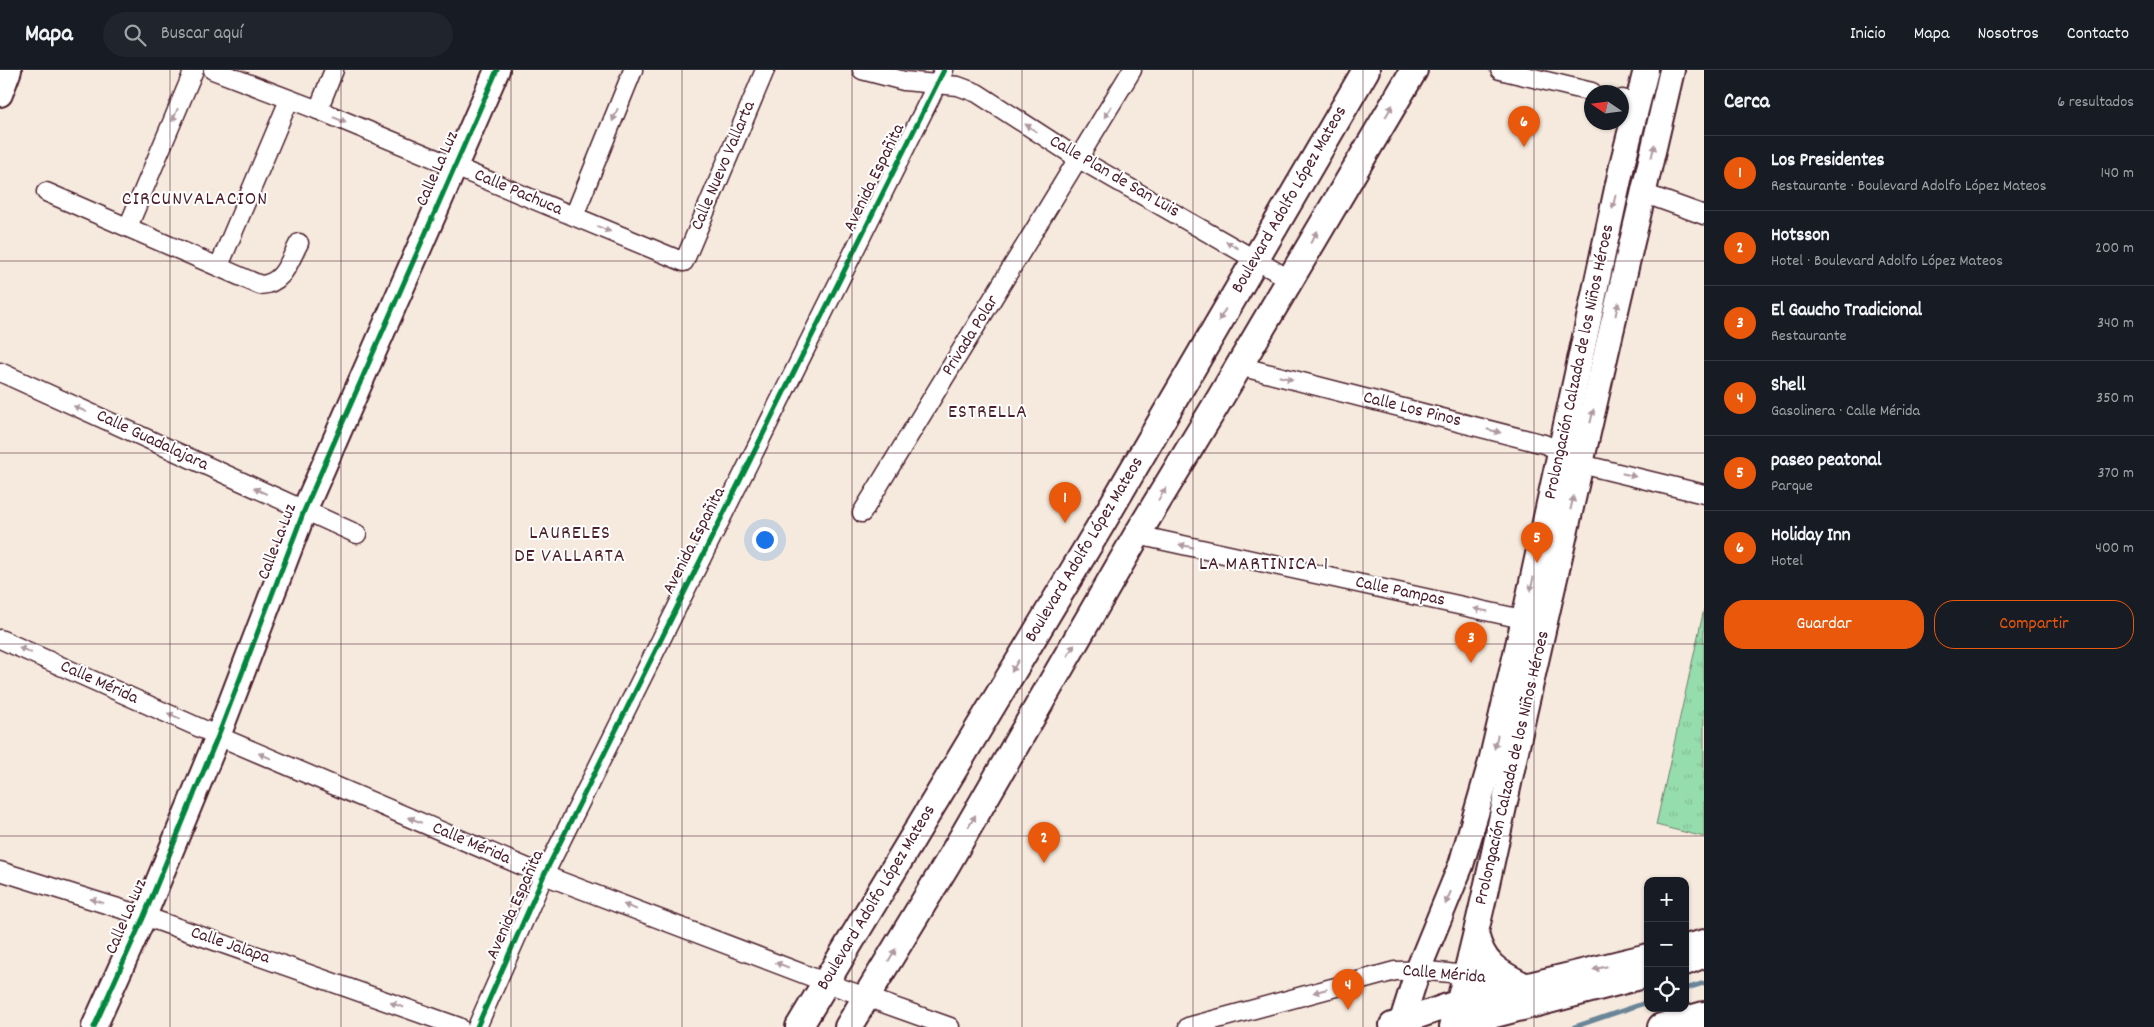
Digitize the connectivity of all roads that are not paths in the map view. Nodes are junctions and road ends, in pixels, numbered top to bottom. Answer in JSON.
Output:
{"nodes":[{"id":1,"x":194,"y":70,"type":"edge"},
{"id":2,"x":213,"y":70,"type":"edge"},
{"id":3,"x":334,"y":70,"type":"edge"},
{"id":4,"x":497,"y":70,"type":"edge"},
{"id":5,"x":633,"y":70,"type":"edge"},
{"id":6,"x":765,"y":70,"type":"edge"},
{"id":7,"x":862,"y":70,"type":"edge"},
{"id":8,"x":1132,"y":70,"type":"edge"},
{"id":9,"x":1366,"y":70,"type":"edge"},
{"id":10,"x":1414,"y":70,"type":"edge"},
{"id":11,"x":1500,"y":70,"type":"edge"},
{"id":12,"x":1646,"y":70,"type":"edge"},
{"id":13,"x":1672,"y":70,"type":"edge"},
{"id":14,"x":940,"y":77,"type":"edge"},
{"id":15,"x":1584,"y":90,"type":"edge"},
{"id":16,"x":289,"y":100,"type":"junction"},
{"id":17,"x":1630,"y":101,"type":"edge"},
{"id":18,"x":318,"y":110,"type":"junction"},
{"id":19,"x":1079,"y":159,"type":"junction"},
{"id":20,"x":454,"y":166,"type":"junction"},
{"id":21,"x":46,"y":192,"type":"dead end"},
{"id":22,"x":1643,"y":193,"type":"junction"},
{"id":23,"x":1704,"y":215,"type":"edge"},
{"id":24,"x":574,"y":216,"type":"junction"},
{"id":25,"x":128,"y":227,"type":"junction"},
{"id":26,"x":299,"y":243,"type":"dead end"},
{"id":27,"x":1255,"y":258,"type":"junction"},
{"id":28,"x":684,"y":262,"type":"joint"},
{"id":29,"x":219,"y":266,"type":"junction"},
{"id":30,"x":1289,"y":279,"type":"junction"},
{"id":31,"x":1238,"y":366,"type":"junction"},
{"id":32,"x":0,"y":372,"type":"edge"},
{"id":33,"x":1561,"y":451,"type":"junction"},
{"id":34,"x":1581,"y":464,"type":"junction"},
{"id":35,"x":1704,"y":494,"type":"edge"},
{"id":36,"x":304,"y":511,"type":"junction"},
{"id":37,"x":862,"y":513,"type":"dead end"},
{"id":38,"x":357,"y":534,"type":"dead end"},
{"id":39,"x":1137,"y":535,"type":"junction"},
{"id":40,"x":1535,"y":622,"type":"junction"},
{"id":41,"x":0,"y":639,"type":"edge"},
{"id":42,"x":218,"y":736,"type":"junction"},
{"id":43,"x":911,"y":841,"type":"junction"},
{"id":44,"x":947,"y":864,"type":"junction"},
{"id":45,"x":0,"y":871,"type":"edge"},
{"id":46,"x":544,"y":875,"type":"junction"},
{"id":47,"x":144,"y":916,"type":"junction"},
{"id":48,"x":1476,"y":933,"type":"junction"},
{"id":49,"x":1704,"y":942,"type":"edge"},
{"id":50,"x":1689,"y":946,"type":"edge"},
{"id":51,"x":1704,"y":954,"type":"edge"},
{"id":52,"x":1644,"y":957,"type":"edge"},
{"id":53,"x":1689,"y":960,"type":"edge"},
{"id":54,"x":1418,"y":970,"type":"junction"},
{"id":55,"x":1704,"y":970,"type":"edge"},
{"id":56,"x":1689,"y":973,"type":"edge"},
{"id":57,"x":1466,"y":974,"type":"junction"},
{"id":58,"x":1644,"y":975,"type":"edge"},
{"id":59,"x":827,"y":982,"type":"junction"},
{"id":60,"x":1644,"y":985,"type":"edge"},
{"id":61,"x":1526,"y":986,"type":"junction"},
{"id":62,"x":867,"y":997,"type":"junction"},
{"id":63,"x":1704,"y":1015,"type":"edge"},
{"id":64,"x":1456,"y":1016,"type":"edge"},
{"id":65,"x":1397,"y":1025,"type":"edge"},
{"id":66,"x":94,"y":1027,"type":"edge"},
{"id":67,"x":459,"y":1027,"type":"edge"},
{"id":68,"x":477,"y":1027,"type":"edge"},
{"id":69,"x":799,"y":1027,"type":"edge"},
{"id":70,"x":848,"y":1027,"type":"edge"},
{"id":71,"x":950,"y":1027,"type":"edge"},
{"id":72,"x":1188,"y":1027,"type":"edge"},
{"id":73,"x":1481,"y":1027,"type":"edge"},
{"id":74,"x":1661,"y":1027,"type":"edge"}],
"edges":[{"from":1,"to":25,"type":"street","one_way":true},
{"from":2,"to":16,"type":"street","name":"Calle Pachuca"},
{"from":3,"to":18,"type":"street"},
{"from":4,"to":20,"type":"street","name":"Calle La Luz"},
{"from":5,"to":24,"type":"street","one_way":true},
{"from":6,"to":28,"type":"street","name":"Calle Nuevo Vallarta"},
{"from":7,"to":14,"type":"street","name":"Calle Plan de San Luis"},
{"from":8,"to":19,"type":"street","name":"Privada Polar","one_way":true},
{"from":9,"to":27,"type":"main road","name":"Boulevard Adolfo López Mateos"},
{"from":30,"to":10,"type":"main road","name":"Boulevard Adolfo López Mateos","one_way":true},
{"from":11,"to":15,"type":"street"},
{"from":12,"to":17,"type":"street","name":"Prolongación Calzada de los Niños Héroes"},
{"from":22,"to":13,"type":"street","name":"Prolongación Calzada de los Niños Héroes","one_way":true},
{"from":19,"to":14,"type":"street","name":"Calle Plan de San Luis","one_way":true},
{"from":14,"to":46,"type":"street","name":"Avenida Españita"},
{"from":16,"to":18,"type":"street","name":"Calle Pachuca"},
{"from":16,"to":29,"type":"street"},
{"from":17,"to":33,"type":"street","name":"Prolongación Calzada de los Niños Héroes","one_way":true},
{"from":18,"to":20,"type":"street","name":"Calle Pachuca","one_way":true},
{"from":27,"to":19,"type":"street","name":"Calle Plan de San Luis","one_way":true},
{"from":19,"to":37,"type":"street","name":"Privada Polar"},
{"from":20,"to":24,"type":"street","name":"Calle Pachuca"},
{"from":20,"to":36,"type":"street","name":"Calle La Luz"},
{"from":21,"to":25,"type":"street"},
{"from":22,"to":23,"type":"street"},
{"from":34,"to":22,"type":"street","name":"Prolongación Calzada de los Niños Héroes","one_way":true},
{"from":24,"to":28,"type":"street","name":"Calle Pachuca","one_way":true},
{"from":25,"to":29,"type":"street"},
{"from":26,"to":29,"type":"street"},
{"from":27,"to":30,"type":"street","name":"Calle Plan de San Luis"},
{"from":27,"to":43,"type":"main road","name":"Boulevard Adolfo López Mateos","one_way":true},
{"from":30,"to":31,"type":"main road","name":"Boulevard Adolfo López Mateos"},
{"from":31,"to":33,"type":"street","name":"Calle Los Pinos","one_way":true},
{"from":39,"to":31,"type":"main road","name":"Boulevard Adolfo López Mateos","one_way":true},
{"from":36,"to":32,"type":"street","name":"Calle Guadalajara","one_way":true},
{"from":33,"to":34,"type":"street","name":"Calle Los Pinos"},
{"from":33,"to":40,"type":"street","name":"Prolongación Calzada de los Niños Héroes","one_way":true},
{"from":34,"to":35,"type":"street","name":"Calle Los Pinos","one_way":true},
{"from":40,"to":34,"type":"street","name":"Prolongación Calzada de los Niños Héroes","one_way":true},
{"from":36,"to":38,"type":"street","name":"Calle Guadalajara"},
{"from":36,"to":42,"type":"street","name":"Calle La Luz"},
{"from":40,"to":39,"type":"street","name":"Calle Pampas","one_way":true},
{"from":44,"to":39,"type":"main road","name":"Boulevard Adolfo López Mateos","one_way":true},
{"from":40,"to":48,"type":"street","name":"Prolongación Calzada de los Niños Héroes"},
{"from":40,"to":54,"type":"street","name":"Prolongación Calzada de los Niños Héroes","one_way":true},
{"from":42,"to":41,"type":"street","name":"Calle Mérida","one_way":true},
{"from":46,"to":42,"type":"street","name":"Calle Mérida","one_way":true},
{"from":42,"to":47,"type":"street","name":"Calle La Luz"},
{"from":43,"to":44,"type":"main road"},
{"from":43,"to":59,"type":"main road","name":"Boulevard Adolfo López Mateos"},
{"from":62,"to":44,"type":"main road","name":"Boulevard Adolfo López Mateos","one_way":true},
{"from":47,"to":45,"type":"street","name":"Calle Jalapa","one_way":true},
{"from":59,"to":46,"type":"street","name":"Calle Mérida","one_way":true},
{"from":46,"to":68,"type":"street","name":"Avenida Españita"},
{"from":47,"to":66,"type":"street","name":"Calle La Luz"},
{"from":67,"to":47,"type":"street","name":"Calle Jalapa","one_way":true},
{"from":48,"to":57,"type":"street","name":"Prolongación Calzada de los Niños Héroes"},
{"from":48,"to":61,"type":"street"},
{"from":49,"to":50,"type":"street"},
{"from":51,"to":53,"type":"main road"},
{"from":52,"to":61,"type":"street","one_way":true},
{"from":54,"to":57,"type":"street","name":"Calle Mérida"},
{"from":54,"to":65,"type":"street","name":"Prolongación Calzada de los Niños Héroes"},
{"from":54,"to":72,"type":"street","name":"Calle Mérida","one_way":true},
{"from":55,"to":56,"type":"main road"},
{"from":57,"to":61,"type":"street","name":"Calle Mérida"},
{"from":57,"to":64,"type":"street","name":"Prolongación Calzada de los Niños Héroes"},
{"from":58,"to":64,"type":"main road"},
{"from":59,"to":62,"type":"street","name":"Calle Mérida"},
{"from":59,"to":69,"type":"main road","name":"Boulevard Adolfo López Mateos"},
{"from":60,"to":73,"type":"main road"},
{"from":61,"to":64,"type":"street"},
{"from":62,"to":70,"type":"main road","name":"Boulevard Adolfo López Mateos"},
{"from":62,"to":71,"type":"street","name":"Calle Mérida"},
{"from":63,"to":74,"type":"main road"},
{"from":64,"to":65,"type":"street"}]}
